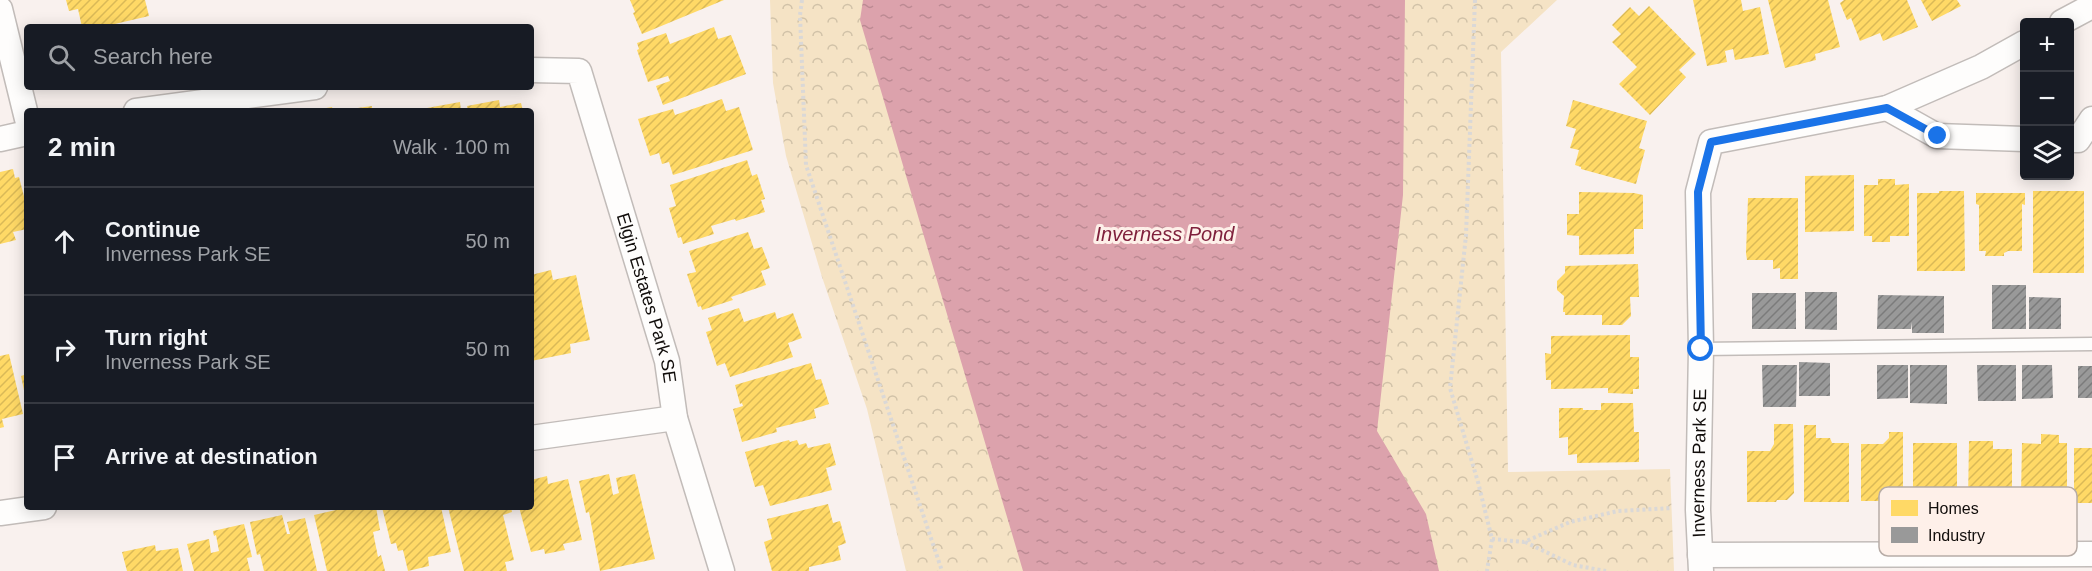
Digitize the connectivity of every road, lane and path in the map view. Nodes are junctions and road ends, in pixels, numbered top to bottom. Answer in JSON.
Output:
{"nodes":[{"id":1,"x":802,"y":0,"type":"edge"},
{"id":2,"x":1474,"y":0,"type":"edge"},
{"id":3,"x":2092,"y":6,"type":"edge"},
{"id":4,"x":0,"y":9,"type":"edge"},
{"id":5,"x":2070,"y":18,"type":"edge"},
{"id":6,"x":2020,"y":46,"type":"edge"},
{"id":7,"x":534,"y":70,"type":"edge"},
{"id":8,"x":293,"y":90,"type":"edge"},
{"id":9,"x":24,"y":108,"type":"edge"},
{"id":10,"x":158,"y":108,"type":"edge"},
{"id":11,"x":1887,"y":108,"type":"junction"},
{"id":12,"x":2092,"y":119,"type":"edge"},
{"id":13,"x":24,"y":134,"type":"edge"},
{"id":14,"x":0,"y":139,"type":"edge"},
{"id":15,"x":2020,"y":139,"type":"edge"},
{"id":16,"x":2074,"y":140,"type":"edge"},
{"id":17,"x":2092,"y":345,"type":"edge"},
{"id":18,"x":1701,"y":349,"type":"junction"},
{"id":19,"x":675,"y":418,"type":"junction"},
{"id":20,"x":534,"y":438,"type":"edge"},
{"id":21,"x":24,"y":510,"type":"edge"},
{"id":22,"x":1698,"y":510,"type":"junction"},
{"id":23,"x":0,"y":513,"type":"edge"},
{"id":24,"x":1492,"y":539,"type":"junction"},
{"id":25,"x":1524,"y":542,"type":"junction"},
{"id":26,"x":2077,"y":554,"type":"edge"},
{"id":27,"x":2092,"y":554,"type":"edge"},
{"id":28,"x":2005,"y":556,"type":"edge"},
{"id":29,"x":1700,"y":563,"type":"edge"},
{"id":30,"x":722,"y":571,"type":"edge"},
{"id":31,"x":942,"y":571,"type":"edge"},
{"id":32,"x":1487,"y":571,"type":"edge"},
{"id":33,"x":1606,"y":571,"type":"edge"}],
"edges":[{"from":1,"to":31,"type":"path"},
{"from":2,"to":24,"type":"path"},
{"from":3,"to":5,"type":"street"},
{"from":4,"to":9,"type":"street"},
{"from":6,"to":11,"type":"street","name":"Inverness Park SE"},
{"from":7,"to":19,"type":"street","name":"Elgin Estates Park SE"},
{"from":8,"to":10,"type":"street"},
{"from":11,"to":15,"type":"street"},
{"from":11,"to":18,"type":"street","name":"Inverness Park SE"},
{"from":12,"to":16,"type":"street"},
{"from":13,"to":14,"type":"street"},
{"from":17,"to":18,"type":"lane"},
{"from":18,"to":22,"type":"street","name":"Inverness Park SE"},
{"from":19,"to":20,"type":"street"},
{"from":19,"to":30,"type":"street","name":"Elgin Estates Park SE"},
{"from":21,"to":23,"type":"street"},
{"from":22,"to":25,"type":"path"},
{"from":22,"to":29,"type":"street","name":"Inverness Park SE"},
{"from":24,"to":25,"type":"path"},
{"from":24,"to":32,"type":"path"},
{"from":25,"to":33,"type":"path"},
{"from":26,"to":27,"type":"street"},
{"from":28,"to":29,"type":"street"}]}
